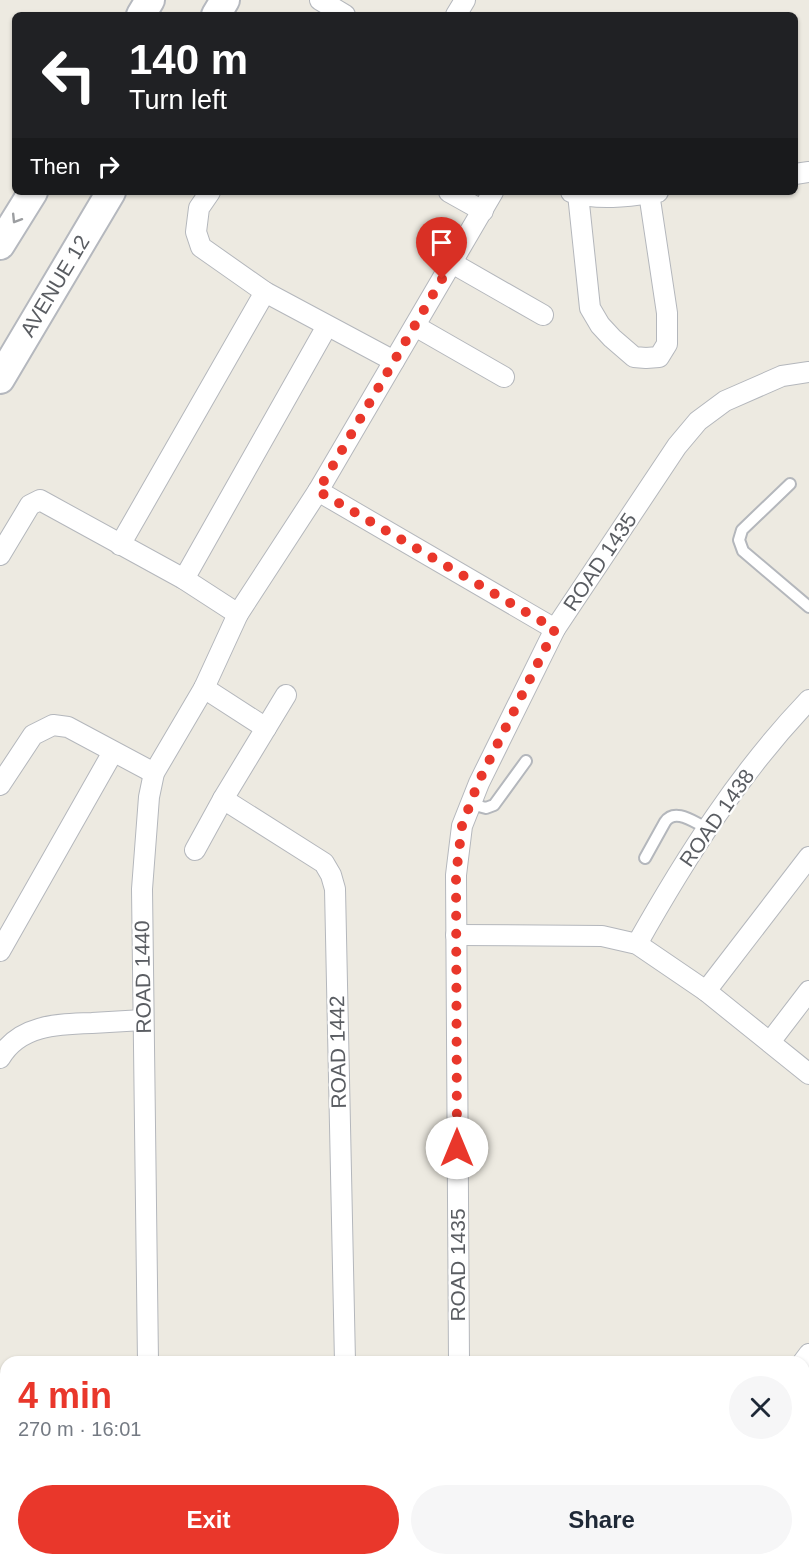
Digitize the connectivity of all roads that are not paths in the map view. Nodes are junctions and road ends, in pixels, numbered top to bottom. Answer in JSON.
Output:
{"nodes":[{"id":1,"x":320,"y":0,"type":"edge"},
{"id":2,"x":340,"y":12,"type":"edge"},
{"id":3,"x":31,"y":195,"type":"edge"},
{"id":4,"x":109,"y":195,"type":"edge"},
{"id":5,"x":208,"y":195,"type":"edge"},
{"id":6,"x":454,"y":195,"type":"edge"},
{"id":7,"x":491,"y":195,"type":"edge"},
{"id":8,"x":574,"y":195,"type":"edge"},
{"id":9,"x":595,"y":195,"type":"edge"},
{"id":10,"x":634,"y":195,"type":"edge"},
{"id":11,"x":653,"y":195,"type":"edge"},
{"id":12,"x":483,"y":211,"type":"junction"},
{"id":13,"x":0,"y":245,"type":"edge"},
{"id":14,"x":452,"y":263,"type":"junction"},
{"id":15,"x":265,"y":292,"type":"junction"},
{"id":16,"x":543,"y":315,"type":"dead end"},
{"id":17,"x":327,"y":326,"type":"junction"},
{"id":18,"x":415,"y":326,"type":"junction"},
{"id":19,"x":394,"y":361,"type":"junction"},
{"id":20,"x":809,"y":372,"type":"edge"},
{"id":21,"x":504,"y":377,"type":"dead end"},
{"id":22,"x":0,"y":379,"type":"edge"},
{"id":23,"x":790,"y":484,"type":"dead end"},
{"id":24,"x":318,"y":491,"type":"junction"},
{"id":25,"x":120,"y":545,"type":"junction"},
{"id":26,"x":0,"y":555,"type":"edge"},
{"id":27,"x":184,"y":579,"type":"junction"},
{"id":28,"x":809,"y":607,"type":"edge"},
{"id":29,"x":238,"y":614,"type":"junction"},
{"id":30,"x":555,"y":629,"type":"junction"},
{"id":31,"x":204,"y":688,"type":"junction"},
{"id":32,"x":286,"y":695,"type":"dead end"},
{"id":33,"x":809,"y":700,"type":"edge"},
{"id":34,"x":266,"y":728,"type":"junction"},
{"id":35,"x":113,"y":752,"type":"junction"},
{"id":36,"x":526,"y":760,"type":"dead end"},
{"id":37,"x":154,"y":773,"type":"junction"},
{"id":38,"x":0,"y":785,"type":"edge"},
{"id":39,"x":223,"y":800,"type":"junction"},
{"id":40,"x":471,"y":804,"type":"junction"},
{"id":41,"x":707,"y":828,"type":"junction"},
{"id":42,"x":195,"y":850,"type":"dead end"},
{"id":43,"x":809,"y":857,"type":"edge"},
{"id":44,"x":645,"y":858,"type":"dead end"},
{"id":45,"x":456,"y":934,"type":"junction"},
{"id":46,"x":638,"y":944,"type":"junction"},
{"id":47,"x":0,"y":951,"type":"edge"},
{"id":48,"x":706,"y":991,"type":"junction"},
{"id":49,"x":809,"y":991,"type":"edge"},
{"id":50,"x":144,"y":1020,"type":"junction"},
{"id":51,"x":770,"y":1042,"type":"junction"},
{"id":52,"x":0,"y":1058,"type":"edge"},
{"id":53,"x":809,"y":1074,"type":"edge"},
{"id":54,"x":148,"y":1356,"type":"edge"},
{"id":55,"x":345,"y":1356,"type":"edge"},
{"id":56,"x":459,"y":1356,"type":"edge"}],
"edges":[{"from":1,"to":2,"type":"street"},
{"from":3,"to":13,"type":"street","one_way":true},
{"from":4,"to":22,"type":"street","name":"AVENUE 12"},
{"from":5,"to":15,"type":"street"},
{"from":6,"to":12,"type":"street"},
{"from":7,"to":12,"type":"street","name":"ROAD 1440"},
{"from":8,"to":11,"type":"street"},
{"from":9,"to":10,"type":"street"},
{"from":12,"to":14,"type":"street","name":"ROAD 1440"},
{"from":14,"to":16,"type":"street"},
{"from":14,"to":18,"type":"street","name":"ROAD 1440"},
{"from":15,"to":17,"type":"street"},
{"from":15,"to":25,"type":"street"},
{"from":17,"to":19,"type":"street"},
{"from":17,"to":27,"type":"street"},
{"from":18,"to":19,"type":"street","name":"ROAD 1440"},
{"from":18,"to":21,"type":"street"},
{"from":19,"to":24,"type":"street","name":"ROAD 1440"},
{"from":20,"to":30,"type":"street","name":"ROAD 1435"},
{"from":23,"to":28,"type":"lane"},
{"from":24,"to":29,"type":"street","name":"ROAD 1440"},
{"from":24,"to":30,"type":"street"},
{"from":25,"to":26,"type":"street"},
{"from":25,"to":27,"type":"street"},
{"from":27,"to":29,"type":"street"},
{"from":29,"to":31,"type":"street","name":"ROAD 1440"},
{"from":30,"to":40,"type":"street","name":"ROAD 1435"},
{"from":31,"to":34,"type":"street"},
{"from":31,"to":37,"type":"street","name":"ROAD 1440"},
{"from":32,"to":34,"type":"street"},
{"from":33,"to":41,"type":"street","name":"ROAD 1438"},
{"from":34,"to":39,"type":"street"},
{"from":35,"to":37,"type":"street"},
{"from":35,"to":38,"type":"street"},
{"from":35,"to":47,"type":"street"},
{"from":36,"to":40,"type":"lane"},
{"from":37,"to":50,"type":"street","name":"ROAD 1440"},
{"from":39,"to":42,"type":"street"},
{"from":39,"to":55,"type":"street","name":"ROAD 1442"},
{"from":40,"to":45,"type":"street","name":"ROAD 1435"},
{"from":41,"to":44,"type":"lane"},
{"from":41,"to":46,"type":"street","name":"ROAD 1438"},
{"from":43,"to":48,"type":"street"},
{"from":45,"to":46,"type":"street"},
{"from":45,"to":56,"type":"street","name":"ROAD 1435"},
{"from":46,"to":48,"type":"street"},
{"from":48,"to":51,"type":"street"},
{"from":49,"to":51,"type":"street"},
{"from":50,"to":52,"type":"street"},
{"from":50,"to":54,"type":"street","name":"ROAD 1440"},
{"from":51,"to":53,"type":"street"}]}
